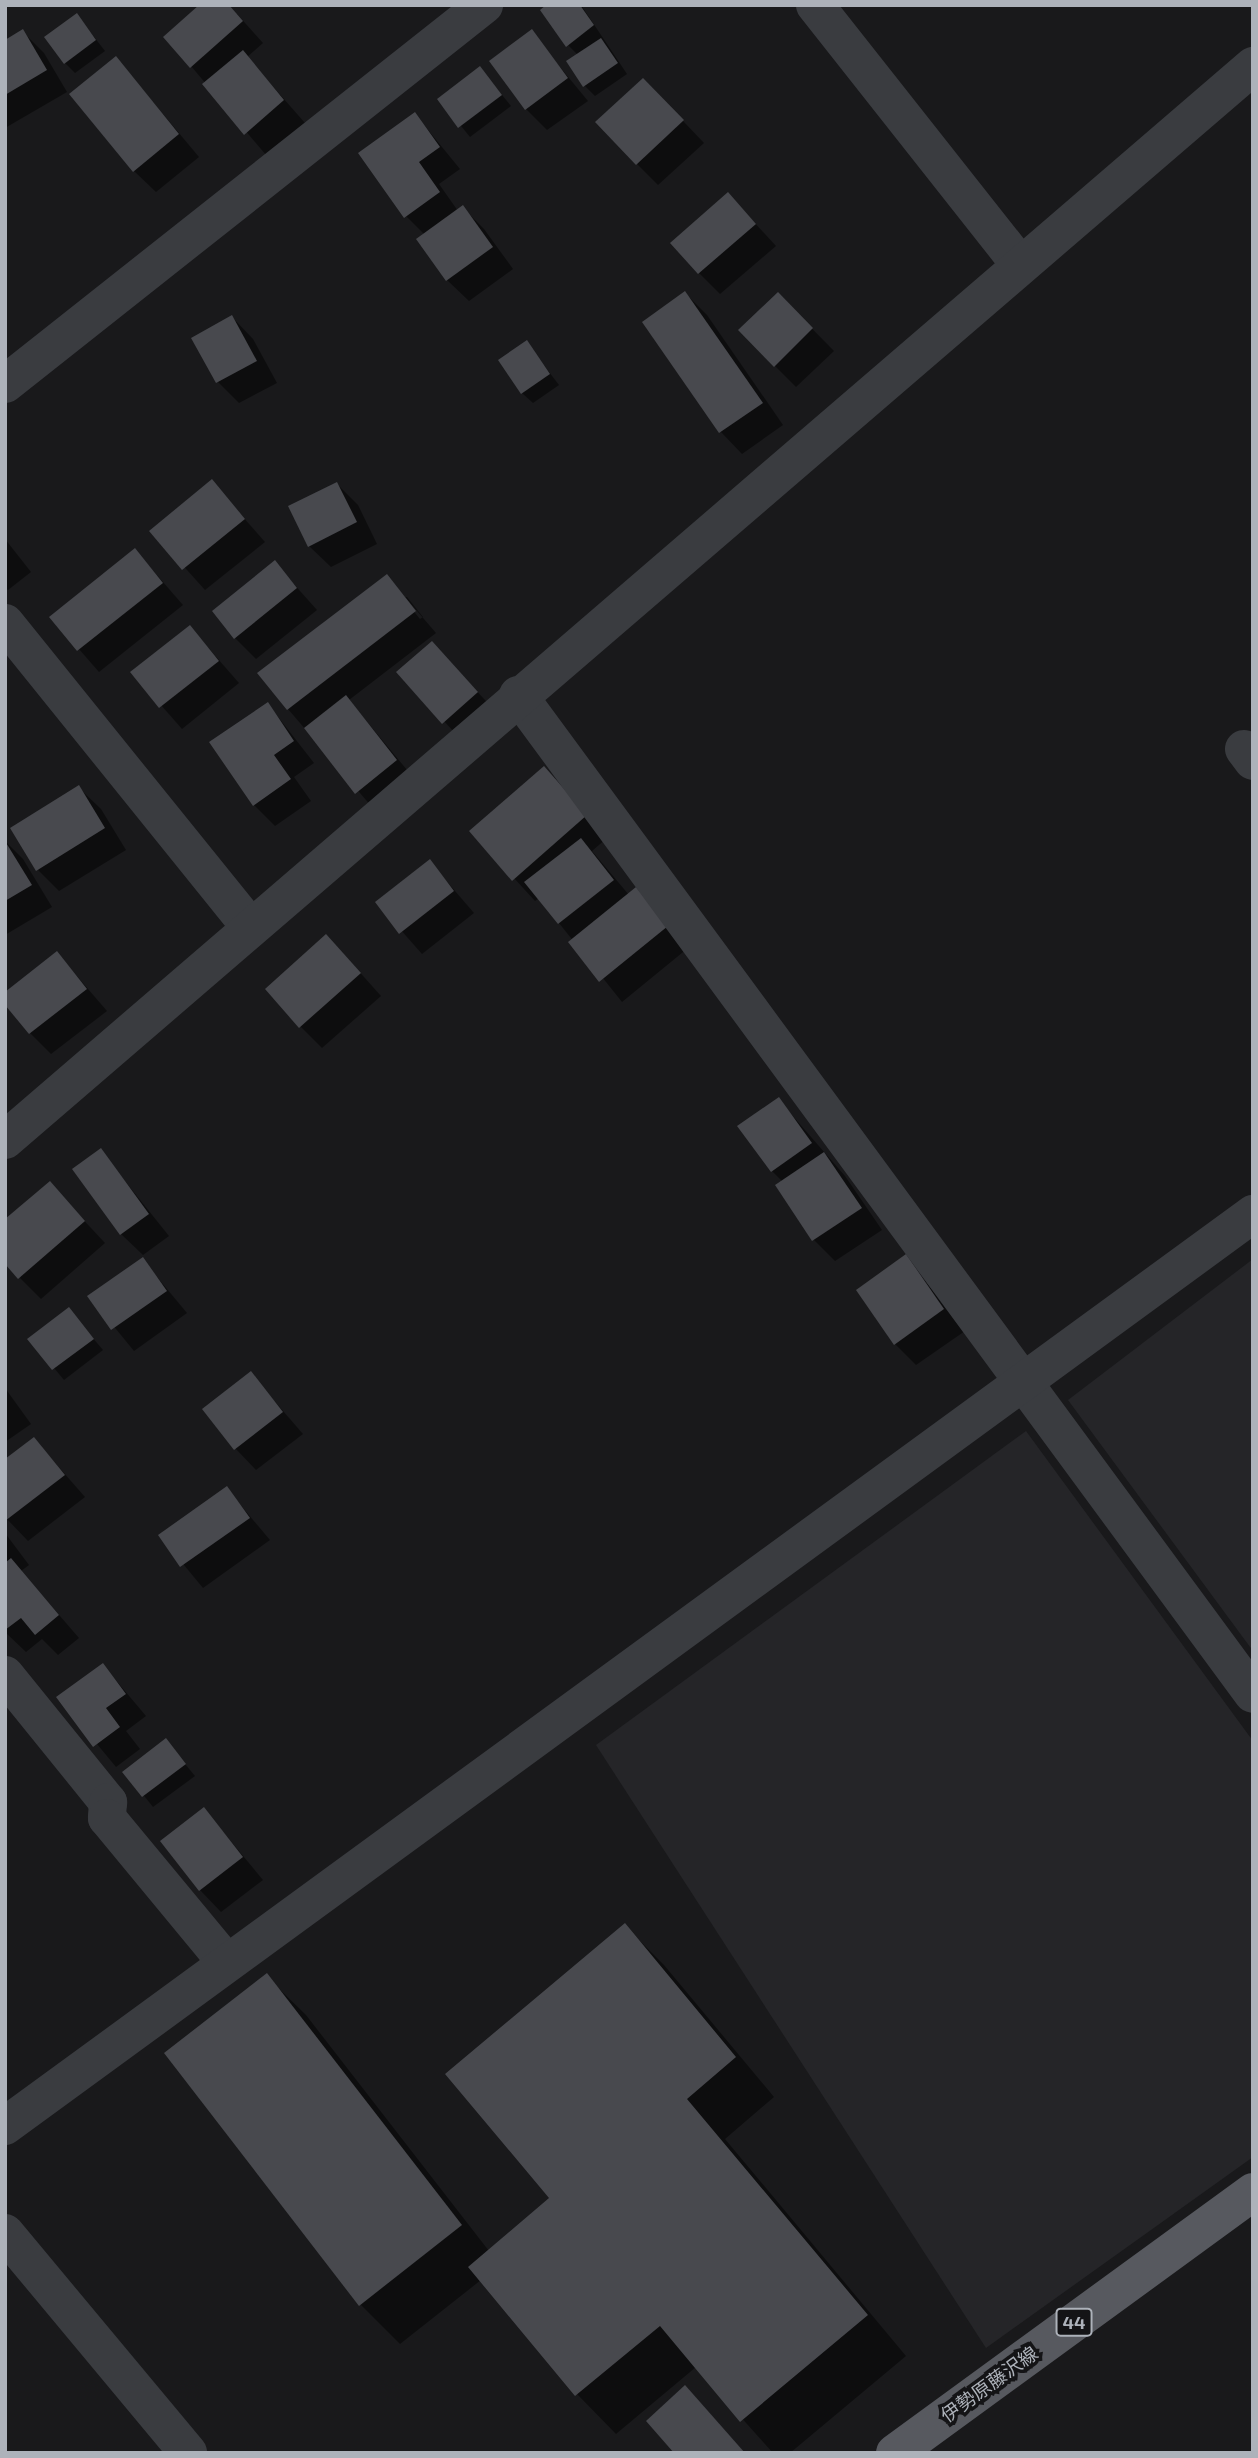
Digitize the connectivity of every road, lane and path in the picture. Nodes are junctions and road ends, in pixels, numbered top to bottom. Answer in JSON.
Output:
{"nodes":[{"id":1,"x":484,"y":5,"type":"edge"},
{"id":2,"x":815,"y":5,"type":"edge"},
{"id":3,"x":1253,"y":65,"type":"edge"},
{"id":4,"x":1019,"y":263,"type":"junction"},
{"id":5,"x":5,"y":384,"type":"edge"},
{"id":6,"x":5,"y":624,"type":"edge"},
{"id":7,"x":518,"y":695,"type":"junction"},
{"id":8,"x":250,"y":927,"type":"junction"},
{"id":9,"x":5,"y":1140,"type":"edge"},
{"id":10,"x":1253,"y":1214,"type":"edge"},
{"id":11,"x":1020,"y":1382,"type":"junction"},
{"id":12,"x":5,"y":1675,"type":"edge"},
{"id":13,"x":1253,"y":1694,"type":"edge"},
{"id":14,"x":227,"y":1963,"type":"junction"},
{"id":15,"x":5,"y":2126,"type":"edge"},
{"id":16,"x":1253,"y":2192,"type":"edge"},
{"id":17,"x":5,"y":2233,"type":"edge"},
{"id":18,"x":188,"y":2453,"type":"edge"},
{"id":19,"x":895,"y":2453,"type":"edge"}],
"edges":[{"from":1,"to":5,"type":"street"},
{"from":2,"to":4,"type":"street"},
{"from":3,"to":4,"type":"street"},
{"from":4,"to":7,"type":"street"},
{"from":6,"to":8,"type":"street"},
{"from":7,"to":8,"type":"street"},
{"from":7,"to":11,"type":"street"},
{"from":8,"to":9,"type":"street"},
{"from":10,"to":11,"type":"street"},
{"from":11,"to":13,"type":"street"},
{"from":11,"to":14,"type":"street"},
{"from":12,"to":14,"type":"street"},
{"from":14,"to":15,"type":"street"},
{"from":16,"to":19,"type":"main road","name":"伊勢原藤沢線","number":"44"},
{"from":17,"to":18,"type":"street"}]}
